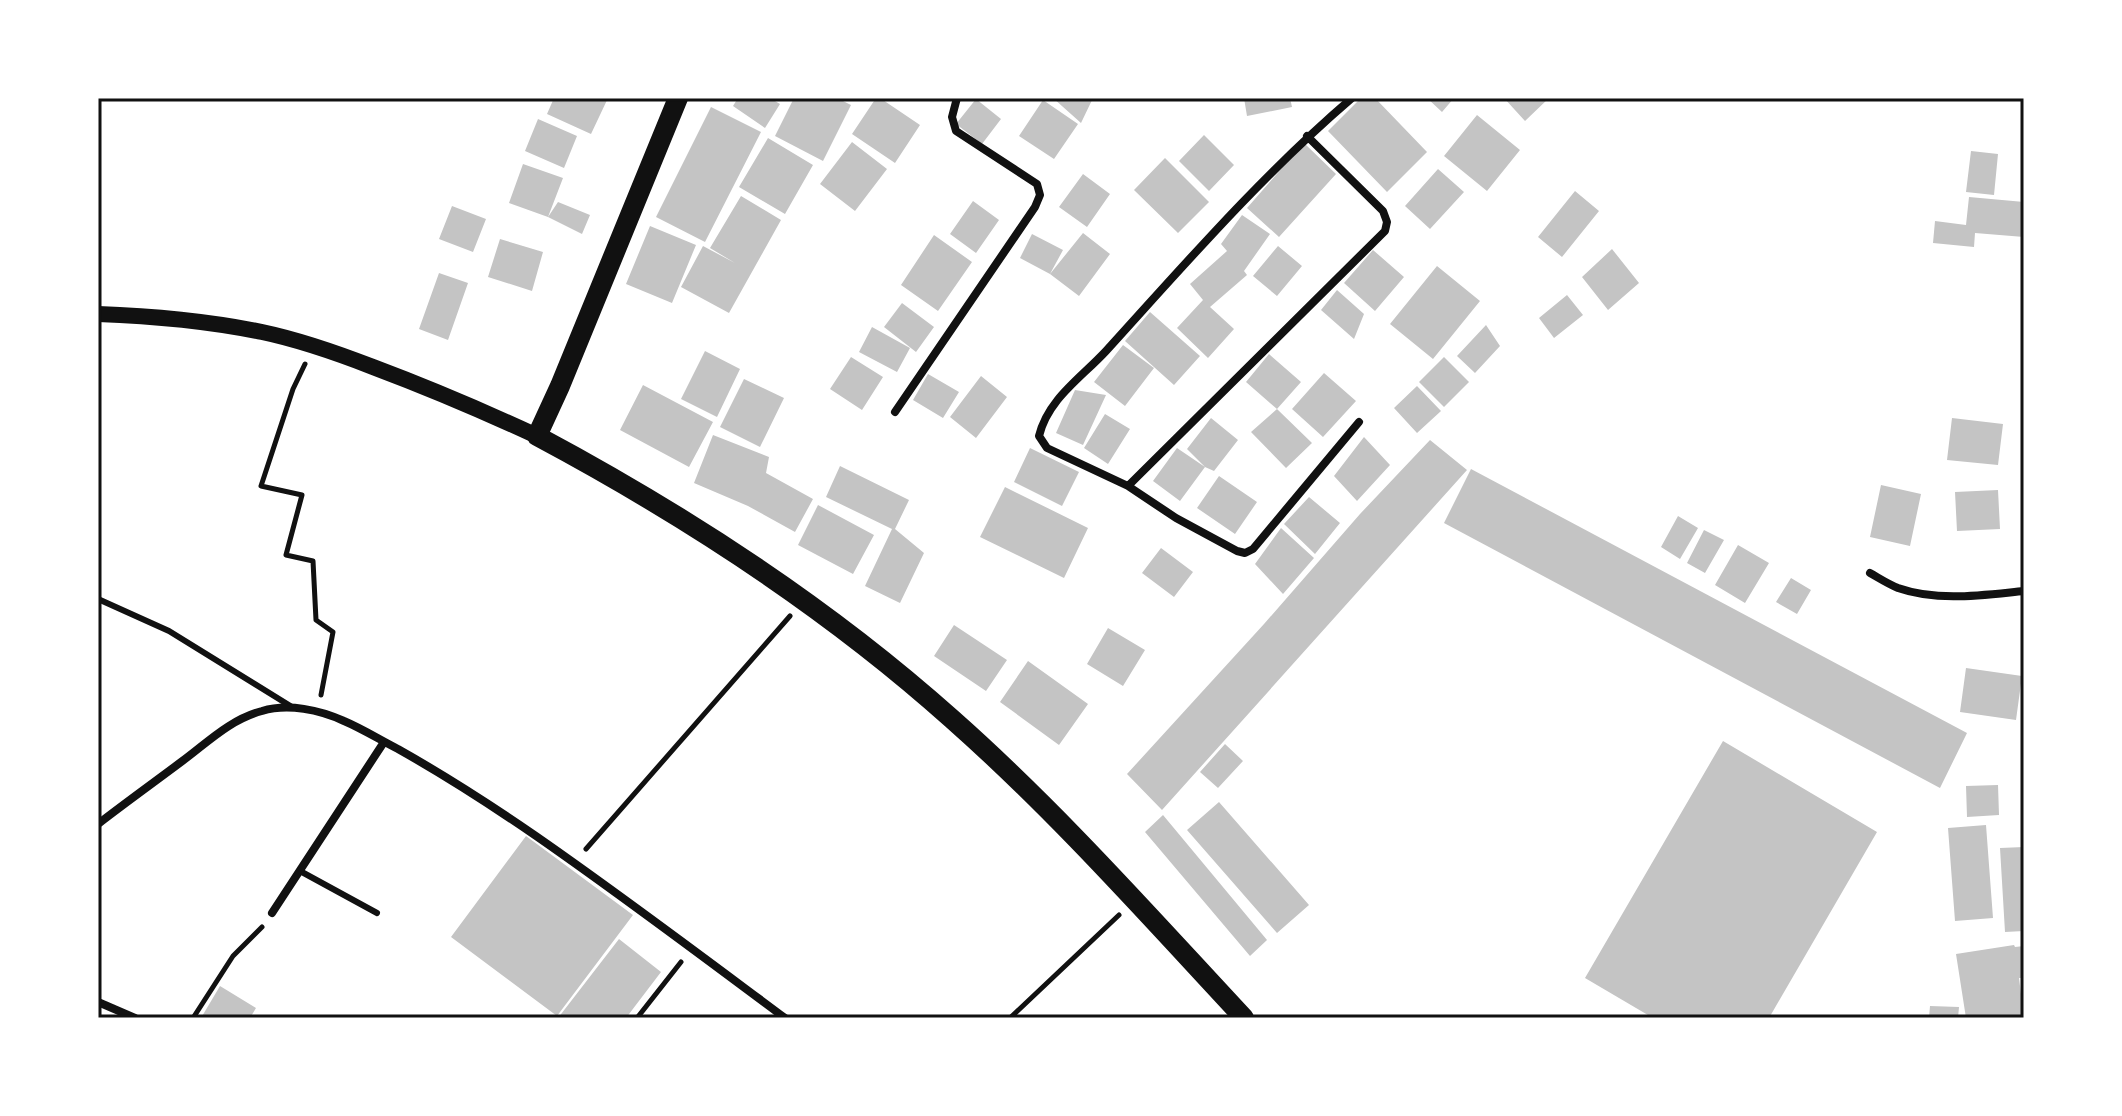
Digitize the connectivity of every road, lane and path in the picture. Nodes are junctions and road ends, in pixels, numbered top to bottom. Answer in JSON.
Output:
{"nodes":[{"id":1,"x":678,"y":98,"type":"edge"},
{"id":2,"x":957,"y":98,"type":"edge"},
{"id":3,"x":1352,"y":98,"type":"edge"},
{"id":4,"x":1307,"y":136,"type":"junction"},
{"id":5,"x":98,"y":314,"type":"edge"},
{"id":6,"x":293,"y":389,"type":"dead end"},
{"id":7,"x":895,"y":412,"type":"dead end"},
{"id":8,"x":1359,"y":422,"type":"dead end"},
{"id":9,"x":537,"y":436,"type":"junction"},
{"id":10,"x":1128,"y":486,"type":"junction"},
{"id":11,"x":1870,"y":573,"type":"dead end"},
{"id":12,"x":2024,"y":591,"type":"edge"},
{"id":13,"x":98,"y":599,"type":"edge"},
{"id":14,"x":775,"y":633,"type":"dead end"},
{"id":15,"x":321,"y":699,"type":"dead end"},
{"id":16,"x":292,"y":707,"type":"junction"},
{"id":17,"x":384,"y":742,"type":"junction"},
{"id":18,"x":98,"y":824,"type":"edge"},
{"id":19,"x":584,"y":852,"type":"dead end"},
{"id":20,"x":300,"y":871,"type":"junction"},
{"id":21,"x":272,"y":913,"type":"joint"},
{"id":22,"x":377,"y":913,"type":"dead end"},
{"id":23,"x":1112,"y":922,"type":"dead end"},
{"id":24,"x":681,"y":962,"type":"dead end"},
{"id":25,"x":98,"y":1002,"type":"edge"},
{"id":26,"x":135,"y":1018,"type":"edge"},
{"id":27,"x":193,"y":1018,"type":"edge"},
{"id":28,"x":637,"y":1018,"type":"edge"},
{"id":29,"x":785,"y":1018,"type":"edge"},
{"id":30,"x":1010,"y":1018,"type":"edge"},
{"id":31,"x":1244,"y":1018,"type":"edge"}],
"edges":[{"from":1,"to":9,"type":"main road"},
{"from":2,"to":7,"type":"street"},
{"from":3,"to":4,"type":"street"},
{"from":4,"to":10,"type":"street"},
{"from":4,"to":10,"type":"street"},
{"from":5,"to":9,"type":"main road"},
{"from":6,"to":15,"type":"path"},
{"from":8,"to":10,"type":"street"},
{"from":9,"to":31,"type":"main road"},
{"from":11,"to":12,"type":"street"},
{"from":13,"to":16,"type":"lane"},
{"from":14,"to":19,"type":"path"},
{"from":16,"to":17,"type":"street"},
{"from":16,"to":18,"type":"street"},
{"from":17,"to":20,"type":"street"},
{"from":17,"to":29,"type":"street"},
{"from":20,"to":21,"type":"street"},
{"from":20,"to":22,"type":"lane"},
{"from":21,"to":27,"type":"path"},
{"from":23,"to":30,"type":"path"},
{"from":24,"to":28,"type":"path"},
{"from":25,"to":26,"type":"street"}]}
